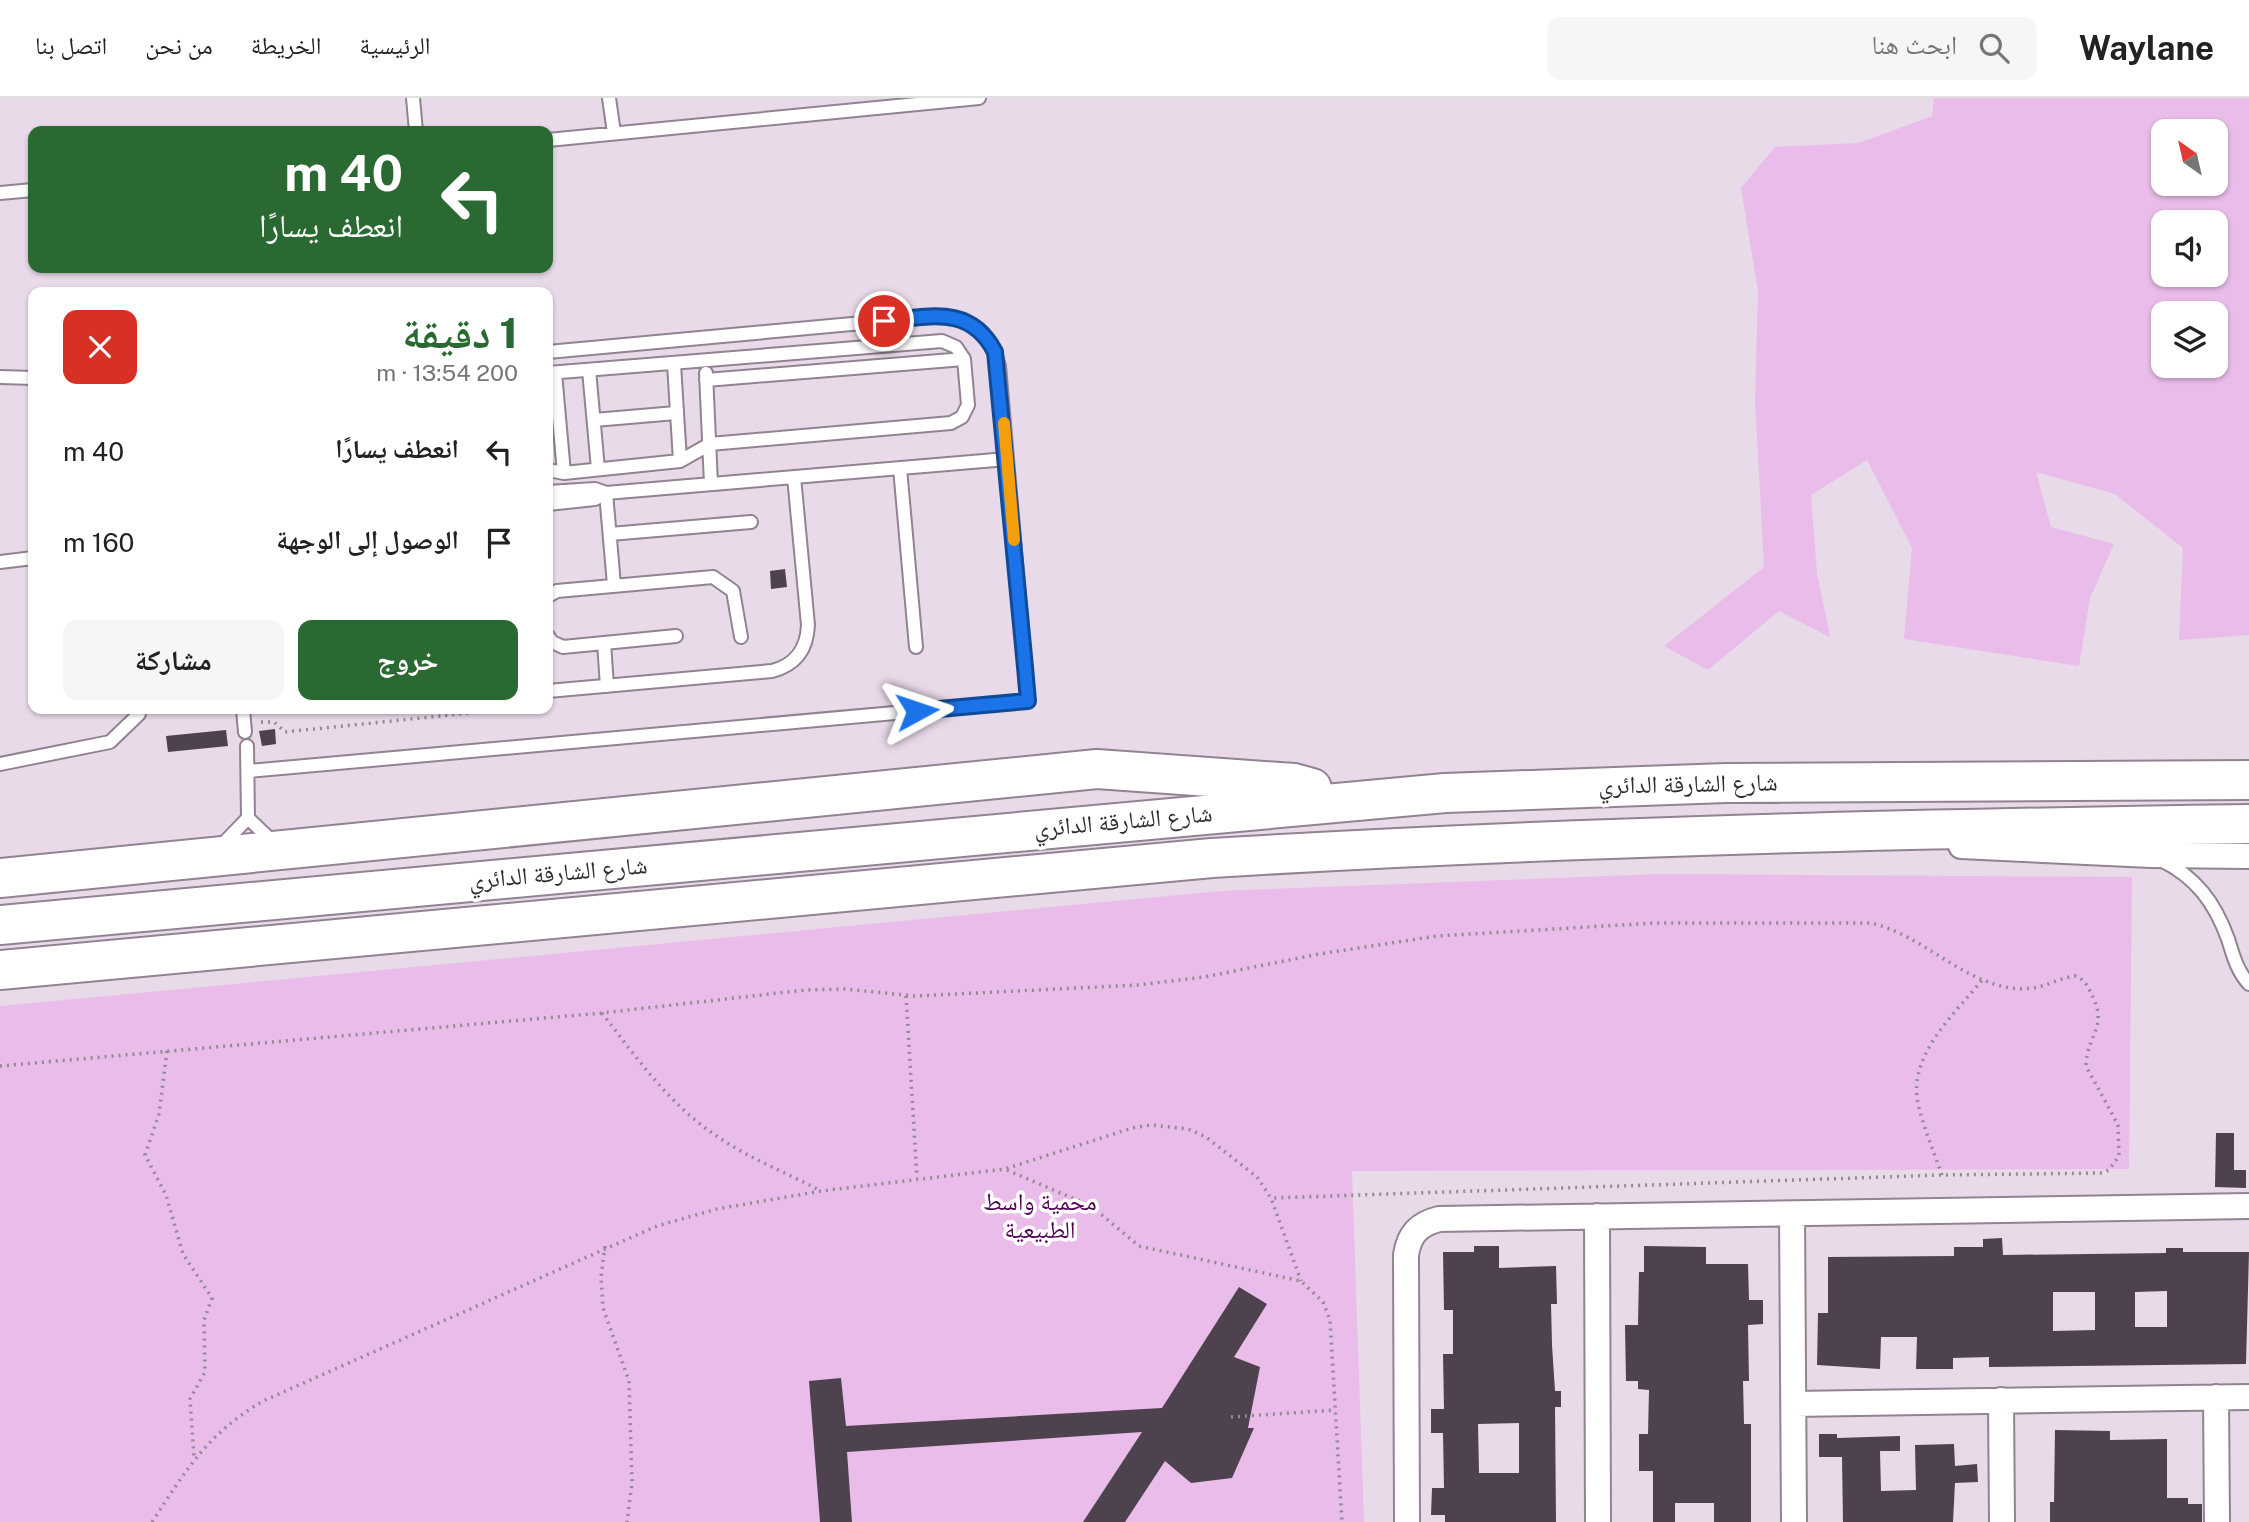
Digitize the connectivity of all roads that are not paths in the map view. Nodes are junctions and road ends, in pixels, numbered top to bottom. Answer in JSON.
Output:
{"nodes":[{"id":1,"x":413,"y":98,"type":"edge"},
{"id":2,"x":609,"y":98,"type":"edge"},
{"id":3,"x":979,"y":98,"type":"edge"},
{"id":4,"x":416,"y":126,"type":"edge"},
{"id":5,"x":614,"y":133,"type":"junction"},
{"id":6,"x":553,"y":139,"type":"edge"},
{"id":7,"x":28,"y":190,"type":"edge"},
{"id":8,"x":0,"y":193,"type":"edge"},
{"id":9,"x":635,"y":344,"type":"junction"},
{"id":10,"x":553,"y":352,"type":"edge"},
{"id":11,"x":964,"y":359,"type":"junction"},
{"id":12,"x":705,"y":360,"type":"junction"},
{"id":13,"x":674,"y":364,"type":"junction"},
{"id":14,"x":636,"y":366,"type":"junction"},
{"id":15,"x":589,"y":370,"type":"junction"},
{"id":16,"x":553,"y":373,"type":"edge"},
{"id":17,"x":0,"y":377,"type":"edge"},
{"id":18,"x":28,"y":378,"type":"edge"},
{"id":19,"x":706,"y":380,"type":"junction"},
{"id":20,"x":553,"y":388,"type":"edge"},
{"id":21,"x":677,"y":413,"type":"junction"},
{"id":22,"x":594,"y":420,"type":"junction"},
{"id":23,"x":710,"y":444,"type":"junction"},
{"id":24,"x":1007,"y":459,"type":"junction"},
{"id":25,"x":680,"y":461,"type":"junction"},
{"id":26,"x":901,"y":468,"type":"junction"},
{"id":27,"x":598,"y":470,"type":"junction"},
{"id":28,"x":553,"y":471,"type":"edge"},
{"id":29,"x":564,"y":473,"type":"junction"},
{"id":30,"x":794,"y":477,"type":"junction"},
{"id":31,"x":711,"y":484,"type":"junction"},
{"id":32,"x":553,"y":492,"type":"edge"},
{"id":33,"x":606,"y":493,"type":"junction"},
{"id":34,"x":553,"y":503,"type":"edge"},
{"id":35,"x":751,"y":522,"type":"dead end"},
{"id":36,"x":610,"y":534,"type":"junction"},
{"id":37,"x":28,"y":559,"type":"edge"},
{"id":38,"x":0,"y":562,"type":"edge"},
{"id":39,"x":614,"y":585,"type":"junction"},
{"id":40,"x":553,"y":593,"type":"edge"},
{"id":41,"x":676,"y":636,"type":"dead end"},
{"id":42,"x":741,"y":637,"type":"dead end"},
{"id":43,"x":553,"y":640,"type":"edge"},
{"id":44,"x":604,"y":643,"type":"junction"},
{"id":45,"x":916,"y":647,"type":"dead end"},
{"id":46,"x":607,"y":686,"type":"junction"},
{"id":47,"x":553,"y":691,"type":"edge"},
{"id":48,"x":139,"y":714,"type":"edge"},
{"id":49,"x":244,"y":714,"type":"edge"},
{"id":50,"x":245,"y":727,"type":"road end"},
{"id":51,"x":247,"y":746,"type":"dead end"},
{"id":52,"x":0,"y":764,"type":"edge"},
{"id":53,"x":249,"y":771,"type":"junction"},
{"id":54,"x":2249,"y":779,"type":"edge"},
{"id":55,"x":1351,"y":800,"type":"junction"},
{"id":56,"x":248,"y":818,"type":"junction"},
{"id":57,"x":2249,"y":824,"type":"edge"},
{"id":58,"x":1842,"y":833,"type":"junction"},
{"id":59,"x":282,"y":848,"type":"junction"},
{"id":60,"x":2151,"y":855,"type":"junction"},
{"id":61,"x":209,"y":856,"type":"junction"},
{"id":62,"x":2249,"y":856,"type":"edge"},
{"id":63,"x":0,"y":878,"type":"edge"},
{"id":64,"x":0,"y":925,"type":"edge"},
{"id":65,"x":0,"y":970,"type":"edge"},
{"id":66,"x":2249,"y":984,"type":"edge"},
{"id":67,"x":2249,"y":1206,"type":"edge"},
{"id":68,"x":1792,"y":1213,"type":"junction"},
{"id":69,"x":1597,"y":1216,"type":"junction"},
{"id":70,"x":2249,"y":1396,"type":"edge"},
{"id":71,"x":2216,"y":1397,"type":"junction"},
{"id":72,"x":2001,"y":1400,"type":"junction"},
{"id":73,"x":1794,"y":1404,"type":"junction"},
{"id":74,"x":1407,"y":1522,"type":"edge"},
{"id":75,"x":1598,"y":1522,"type":"edge"},
{"id":76,"x":1794,"y":1522,"type":"edge"},
{"id":77,"x":2002,"y":1522,"type":"edge"},
{"id":78,"x":2217,"y":1522,"type":"edge"}],
"edges":[{"from":1,"to":4,"type":"lane"},
{"from":2,"to":5,"type":"lane"},
{"from":3,"to":5,"type":"lane"},
{"from":5,"to":6,"type":"lane"},
{"from":7,"to":8,"type":"lane"},
{"from":9,"to":10,"type":"lane"},
{"from":9,"to":14,"type":"lane"},
{"from":9,"to":24,"type":"lane"},
{"from":11,"to":12,"type":"lane"},
{"from":11,"to":19,"type":"lane"},
{"from":11,"to":23,"type":"lane"},
{"from":12,"to":13,"type":"lane"},
{"from":12,"to":19,"type":"lane"},
{"from":13,"to":14,"type":"lane"},
{"from":13,"to":21,"type":"lane"},
{"from":14,"to":15,"type":"lane"},
{"from":15,"to":16,"type":"lane"},
{"from":15,"to":22,"type":"lane"},
{"from":17,"to":18,"type":"lane"},
{"from":19,"to":23,"type":"lane"},
{"from":20,"to":29,"type":"lane"},
{"from":21,"to":22,"type":"lane"},
{"from":21,"to":25,"type":"lane"},
{"from":22,"to":27,"type":"lane"},
{"from":23,"to":25,"type":"lane"},
{"from":23,"to":31,"type":"lane"},
{"from":24,"to":26,"type":"lane"},
{"from":24,"to":53,"type":"lane"},
{"from":25,"to":27,"type":"lane"},
{"from":26,"to":30,"type":"lane"},
{"from":26,"to":45,"type":"lane"},
{"from":27,"to":29,"type":"lane"},
{"from":28,"to":29,"type":"lane"},
{"from":30,"to":31,"type":"lane"},
{"from":30,"to":46,"type":"lane"},
{"from":31,"to":33,"type":"lane"},
{"from":32,"to":33,"type":"lane"},
{"from":33,"to":34,"type":"lane"},
{"from":33,"to":36,"type":"lane"},
{"from":35,"to":36,"type":"lane"},
{"from":36,"to":39,"type":"lane"},
{"from":37,"to":38,"type":"lane"},
{"from":39,"to":40,"type":"lane"},
{"from":39,"to":42,"type":"lane"},
{"from":41,"to":44,"type":"lane"},
{"from":43,"to":44,"type":"lane"},
{"from":44,"to":46,"type":"lane"},
{"from":46,"to":47,"type":"lane"},
{"from":48,"to":52,"type":"lane"},
{"from":49,"to":50,"type":"lane"},
{"from":51,"to":53,"type":"lane"},
{"from":53,"to":56,"type":"lane"},
{"from":54,"to":55,"type":"highway","name":"شارع الشارقة الدائري"},
{"from":55,"to":59,"type":"highway"},
{"from":55,"to":64,"type":"highway","name":"شارع الشارقة الدائري"},
{"from":56,"to":59,"type":"lane"},
{"from":56,"to":61,"type":"lane"},
{"from":57,"to":58,"type":"highway","name":"شارع الشارقة الدائري"},
{"from":58,"to":60,"type":"street"},
{"from":58,"to":65,"type":"highway","name":"شارع الشارقة الدائري"},
{"from":59,"to":61,"type":"highway"},
{"from":60,"to":62,"type":"street"},
{"from":60,"to":66,"type":"lane"},
{"from":61,"to":63,"type":"highway"},
{"from":67,"to":68,"type":"street"},
{"from":68,"to":69,"type":"street"},
{"from":68,"to":73,"type":"street"},
{"from":69,"to":74,"type":"street"},
{"from":69,"to":75,"type":"street"},
{"from":70,"to":71,"type":"street"},
{"from":71,"to":72,"type":"street"},
{"from":71,"to":78,"type":"street"},
{"from":72,"to":73,"type":"street"},
{"from":72,"to":77,"type":"street"},
{"from":73,"to":76,"type":"street"}]}
